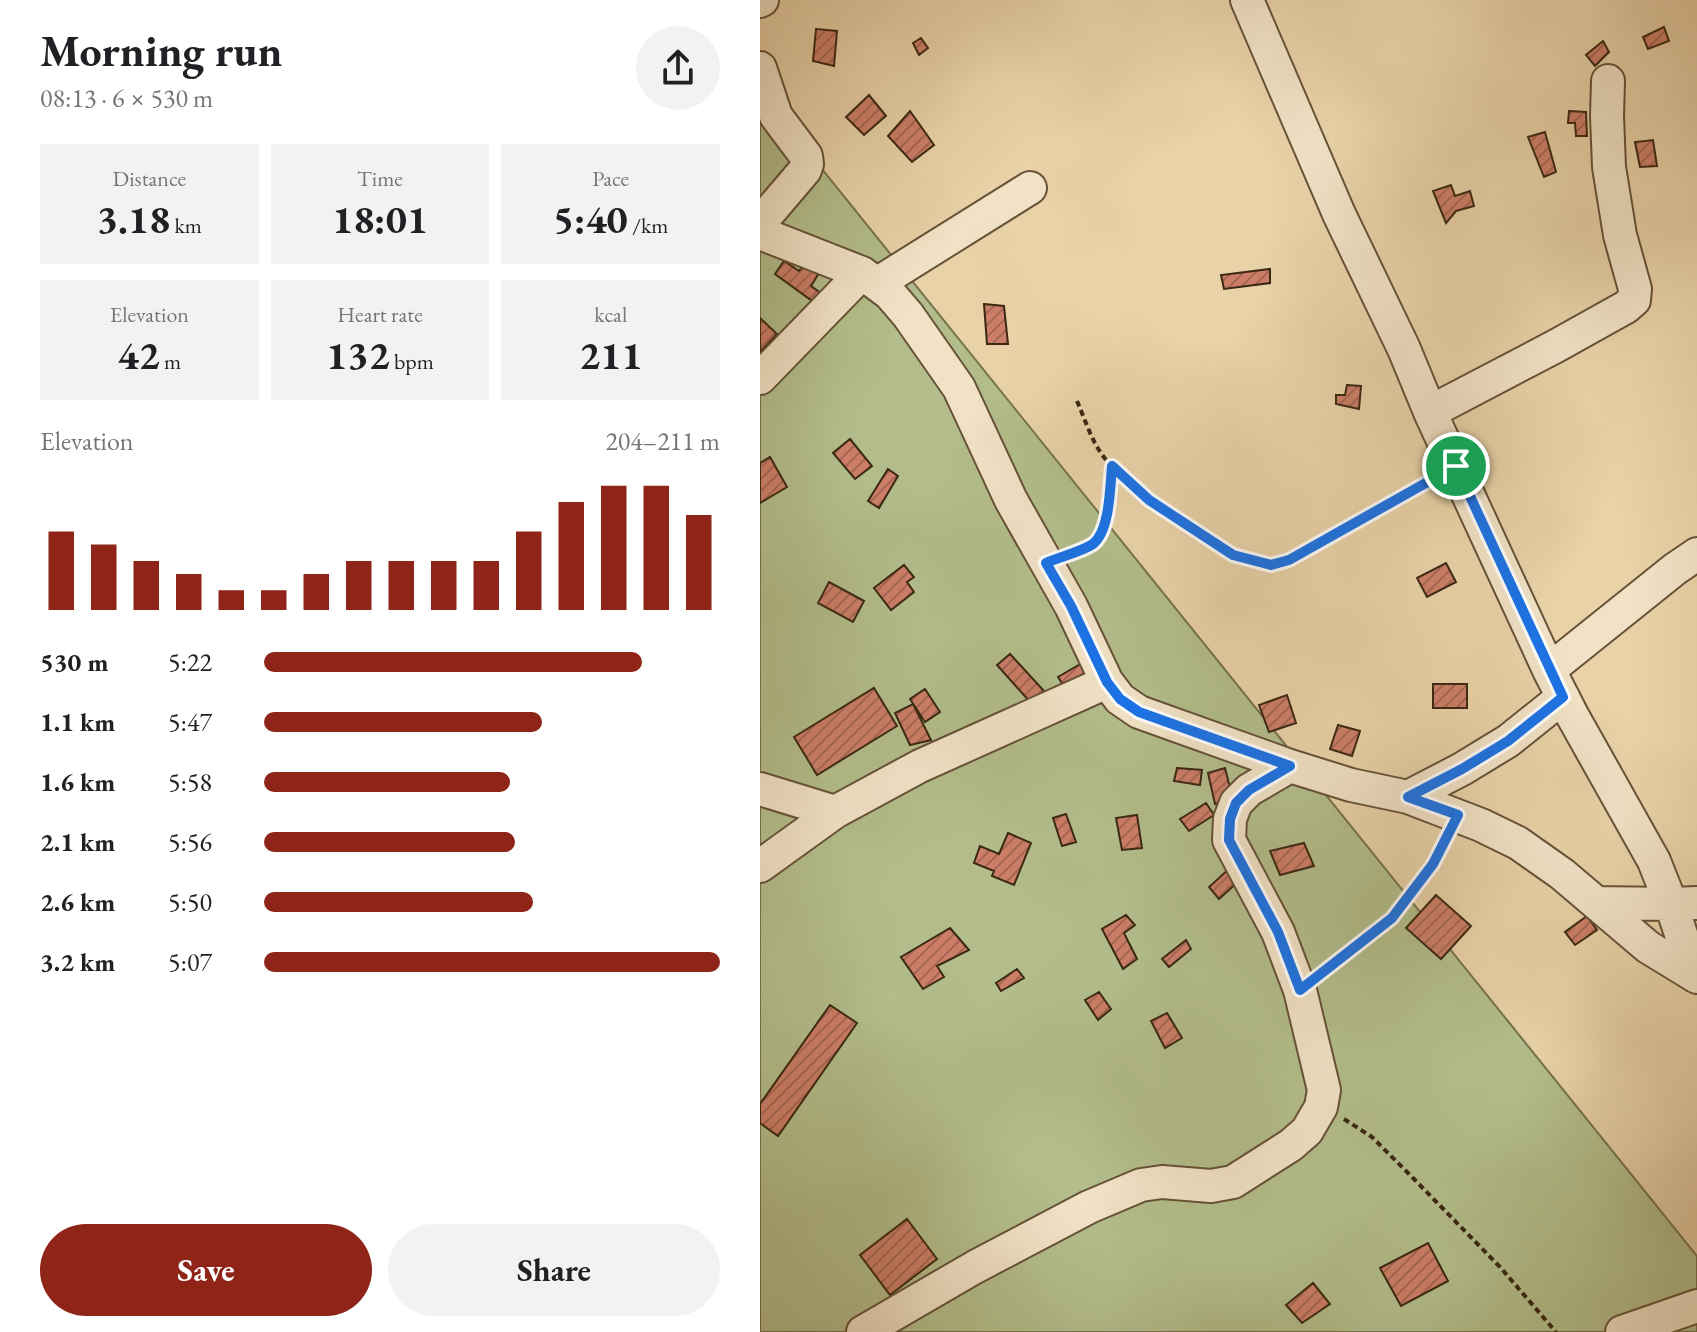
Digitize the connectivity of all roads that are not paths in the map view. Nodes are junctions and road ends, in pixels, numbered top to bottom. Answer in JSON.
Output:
{"nodes":[{"id":1,"x":1247,"y":0,"type":"edge"},
{"id":2,"x":760,"y":68,"type":"edge"},
{"id":3,"x":1608,"y":81,"type":"dead end"},
{"id":4,"x":1030,"y":188,"type":"dead end"},
{"id":5,"x":760,"y":223,"type":"edge"},
{"id":6,"x":760,"y":233,"type":"edge"},
{"id":7,"x":870,"y":278,"type":"junction"},
{"id":8,"x":760,"y":378,"type":"edge"},
{"id":9,"x":1430,"y":412,"type":"junction"},
{"id":10,"x":1697,"y":554,"type":"edge"},
{"id":11,"x":1107,"y":682,"type":"junction"},
{"id":12,"x":1556,"y":684,"type":"junction"},
{"id":13,"x":1290,"y":766,"type":"junction"},
{"id":14,"x":760,"y":789,"type":"edge"},
{"id":15,"x":1408,"y":797,"type":"junction"},
{"id":16,"x":835,"y":812,"type":"junction"},
{"id":17,"x":760,"y":866,"type":"edge"},
{"id":18,"x":1598,"y":903,"type":"junction"},
{"id":19,"x":1684,"y":903,"type":"edge"},
{"id":20,"x":1696,"y":977,"type":"edge"},
{"id":21,"x":1697,"y":1306,"type":"edge"},
{"id":22,"x":863,"y":1332,"type":"edge"},
{"id":23,"x":1622,"y":1332,"type":"edge"}],
"edges":[{"from":1,"to":9,"type":"street"},
{"from":2,"to":5,"type":"street"},
{"from":3,"to":9,"type":"street"},
{"from":4,"to":7,"type":"street"},
{"from":6,"to":7,"type":"street"},
{"from":7,"to":8,"type":"street"},
{"from":7,"to":11,"type":"street"},
{"from":9,"to":12,"type":"street"},
{"from":10,"to":12,"type":"street"},
{"from":11,"to":13,"type":"street"},
{"from":11,"to":16,"type":"street"},
{"from":12,"to":15,"type":"street"},
{"from":12,"to":19,"type":"street"},
{"from":13,"to":15,"type":"street"},
{"from":13,"to":22,"type":"street"},
{"from":14,"to":16,"type":"street"},
{"from":15,"to":18,"type":"street"},
{"from":16,"to":17,"type":"street"},
{"from":18,"to":19,"type":"street"},
{"from":18,"to":20,"type":"street"},
{"from":19,"to":20,"type":"street"},
{"from":21,"to":23,"type":"street"}]}
